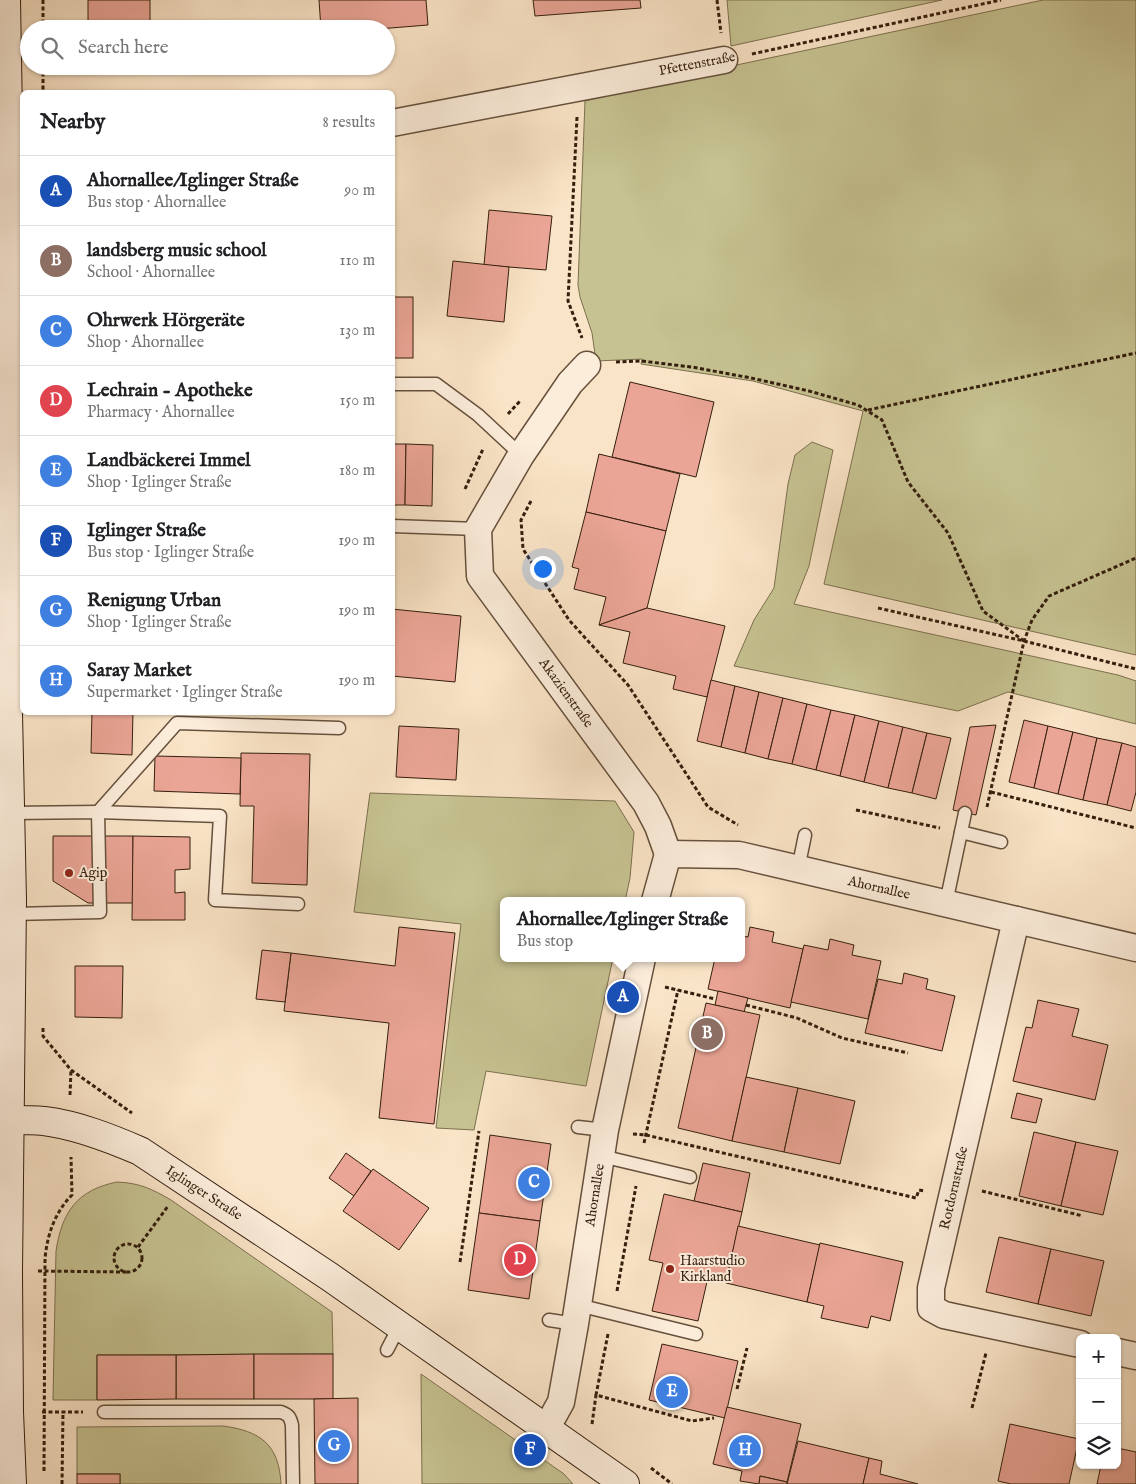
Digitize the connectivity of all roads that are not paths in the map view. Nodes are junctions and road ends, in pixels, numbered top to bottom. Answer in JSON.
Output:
{"nodes":[{"id":1,"x":6,"y":0,"type":"edge"},
{"id":2,"x":724,"y":60,"type":"road end"},
{"id":3,"x":395,"y":122,"type":"edge"},
{"id":4,"x":16,"y":183,"type":"edge"},
{"id":5,"x":11,"y":287,"type":"junction"},
{"id":6,"x":0,"y":312,"type":"edge"},
{"id":7,"x":587,"y":365,"type":"road end"},
{"id":8,"x":395,"y":384,"type":"edge"},
{"id":9,"x":521,"y":454,"type":"junction"},
{"id":10,"x":4,"y":469,"type":"edge"},
{"id":11,"x":395,"y":526,"type":"edge"},
{"id":12,"x":478,"y":529,"type":"junction"},
{"id":13,"x":3,"y":616,"type":"edge"},
{"id":14,"x":339,"y":728,"type":"dead end"},
{"id":15,"x":98,"y":812,"type":"junction"},
{"id":16,"x":10,"y":813,"type":"junction"},
{"id":17,"x":965,"y":813,"type":"dead end"},
{"id":18,"x":960,"y":832,"type":"junction"},
{"id":19,"x":805,"y":835,"type":"dead end"},
{"id":20,"x":1001,"y":842,"type":"dead end"},
{"id":21,"x":668,"y":854,"type":"junction"},
{"id":22,"x":798,"y":869,"type":"junction"},
{"id":23,"x":657,"y":897,"type":"edge"},
{"id":24,"x":946,"y":903,"type":"junction"},
{"id":25,"x":298,"y":904,"type":"dead end"},
{"id":26,"x":12,"y":914,"type":"junction"},
{"id":27,"x":1016,"y":920,"type":"junction"},
{"id":28,"x":1136,"y":948,"type":"edge"},
{"id":29,"x":640,"y":970,"type":"edge"},
{"id":30,"x":9,"y":1120,"type":"junction"},
{"id":31,"x":578,"y":1127,"type":"dead end"},
{"id":32,"x":605,"y":1130,"type":"junction"},
{"id":33,"x":601,"y":1156,"type":"junction"},
{"id":34,"x":690,"y":1176,"type":"dead end"},
{"id":35,"x":576,"y":1314,"type":"junction"},
{"id":36,"x":549,"y":1320,"type":"dead end"},
{"id":37,"x":400,"y":1325,"type":"junction"},
{"id":38,"x":696,"y":1334,"type":"dead end"},
{"id":39,"x":1076,"y":1343,"type":"edge"},
{"id":40,"x":387,"y":1350,"type":"dead end"},
{"id":41,"x":1121,"y":1353,"type":"edge"},
{"id":42,"x":1136,"y":1356,"type":"edge"},
{"id":43,"x":104,"y":1412,"type":"road end"},
{"id":44,"x":546,"y":1429,"type":"junction"},
{"id":45,"x":12,"y":1484,"type":"edge"},
{"id":46,"x":293,"y":1484,"type":"edge"},
{"id":47,"x":625,"y":1484,"type":"edge"}],
"edges":[{"from":1,"to":4,"type":"main road"},
{"from":2,"to":3,"type":"street","name":"Pfettenstraße"},
{"from":4,"to":5,"type":"main road"},
{"from":5,"to":6,"type":"main road"},
{"from":5,"to":10,"type":"main road"},
{"from":7,"to":9,"type":"street"},
{"from":8,"to":9,"type":"lane"},
{"from":9,"to":12,"type":"street"},
{"from":10,"to":13,"type":"main road"},
{"from":11,"to":12,"type":"lane"},
{"from":12,"to":21,"type":"street","name":"Akazienstraße"},
{"from":13,"to":16,"type":"main road"},
{"from":14,"to":15,"type":"lane"},
{"from":15,"to":16,"type":"lane"},
{"from":15,"to":25,"type":"lane"},
{"from":15,"to":26,"type":"lane"},
{"from":16,"to":26,"type":"main road"},
{"from":17,"to":18,"type":"lane"},
{"from":18,"to":20,"type":"lane"},
{"from":18,"to":24,"type":"lane"},
{"from":19,"to":22,"type":"lane"},
{"from":21,"to":22,"type":"street","name":"Ahornallee"},
{"from":21,"to":23,"type":"street"},
{"from":22,"to":24,"type":"street","name":"Ahornallee"},
{"from":24,"to":27,"type":"street","name":"Ahornallee"},
{"from":26,"to":30,"type":"main road"},
{"from":27,"to":28,"type":"street","name":"Ahornallee"},
{"from":27,"to":39,"type":"street","name":"Rotdornstraße"},
{"from":29,"to":32,"type":"street","name":"Ahornallee"},
{"from":30,"to":37,"type":"main road","name":"Iglinger Straße"},
{"from":30,"to":45,"type":"main road"},
{"from":31,"to":32,"type":"lane"},
{"from":32,"to":33,"type":"street","name":"Ahornallee"},
{"from":33,"to":34,"type":"lane"},
{"from":33,"to":35,"type":"street","name":"Ahornallee"},
{"from":35,"to":36,"type":"lane"},
{"from":35,"to":38,"type":"lane"},
{"from":35,"to":44,"type":"street","name":"Ahornallee"},
{"from":37,"to":40,"type":"lane"},
{"from":37,"to":44,"type":"main road","name":"Iglinger Straße"},
{"from":41,"to":42,"type":"street"},
{"from":43,"to":46,"type":"lane"},
{"from":44,"to":47,"type":"main road","name":"Iglinger Straße"}]}
